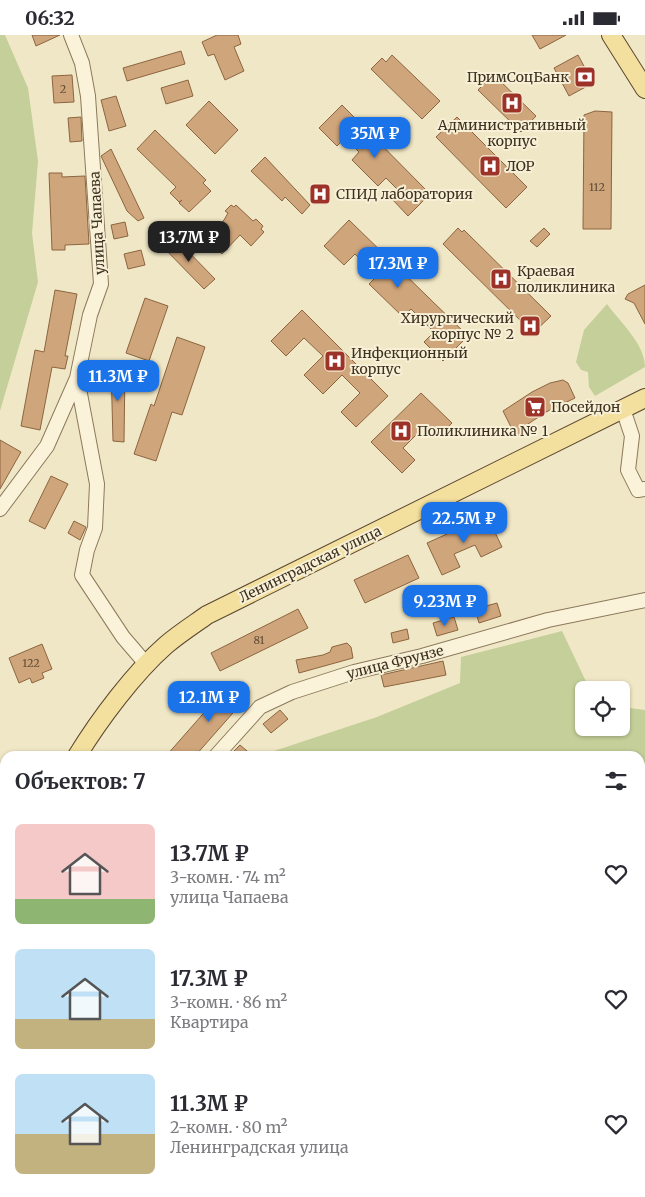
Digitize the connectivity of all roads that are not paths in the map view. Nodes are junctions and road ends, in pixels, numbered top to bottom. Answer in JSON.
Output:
{"nodes":[{"id":1,"x":71,"y":35,"type":"edge"},
{"id":2,"x":612,"y":35,"type":"edge"},
{"id":3,"x":645,"y":89,"type":"edge"},
{"id":4,"x":77,"y":378,"type":"junction"},
{"id":5,"x":645,"y":398,"type":"edge"},
{"id":6,"x":623,"y":409,"type":"junction"},
{"id":7,"x":645,"y":489,"type":"edge"},
{"id":8,"x":0,"y":509,"type":"edge"},
{"id":9,"x":645,"y":600,"type":"edge"},
{"id":10,"x":147,"y":665,"type":"junction"},
{"id":11,"x":80,"y":751,"type":"edge"},
{"id":12,"x":220,"y":751,"type":"edge"}],
"edges":[{"from":1,"to":4,"type":"street","name":"улица Чапаева"},
{"from":2,"to":3,"type":"main road"},
{"from":4,"to":8,"type":"street","name":"улица Чапаева"},
{"from":4,"to":10,"type":"street"},
{"from":5,"to":6,"type":"main road","name":"Ленинградская улица"},
{"from":6,"to":7,"type":"street"},
{"from":6,"to":10,"type":"main road","name":"Ленинградская улица"},
{"from":9,"to":12,"type":"street","name":"улица Фрунзе"},
{"from":10,"to":11,"type":"main road","name":"Ленинградская улица"}]}
